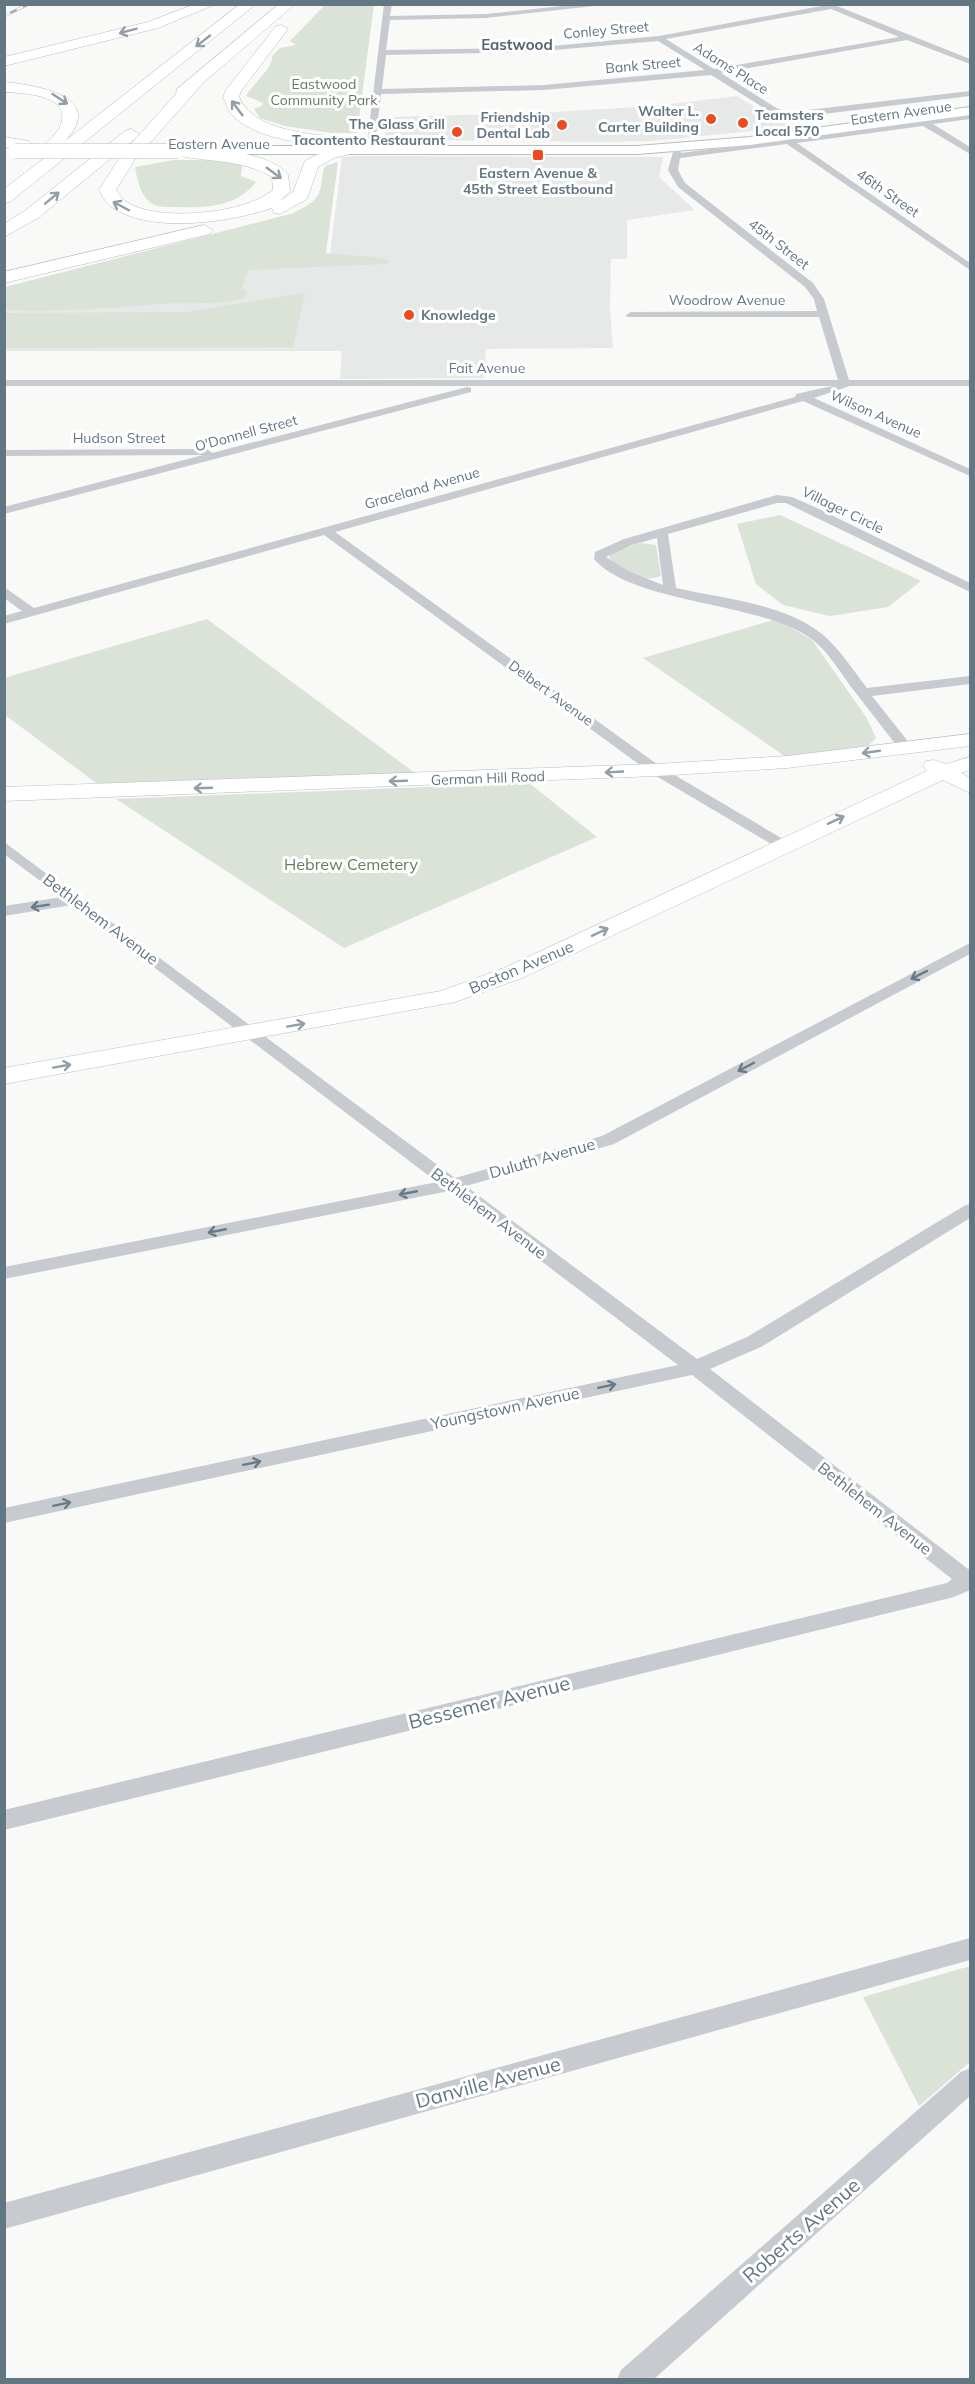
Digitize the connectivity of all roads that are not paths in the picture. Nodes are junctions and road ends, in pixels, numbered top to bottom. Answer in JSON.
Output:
{"nodes":[{"id":1,"x":209,"y":4,"type":"edge"},
{"id":2,"x":249,"y":4,"type":"edge"},
{"id":3,"x":288,"y":4,"type":"edge"},
{"id":4,"x":302,"y":4,"type":"edge"},
{"id":5,"x":388,"y":4,"type":"edge"},
{"id":6,"x":610,"y":4,"type":"edge"},
{"id":7,"x":828,"y":6,"type":"edge"},
{"id":8,"x":386,"y":18,"type":"junction"},
{"id":9,"x":909,"y":37,"type":"junction"},
{"id":10,"x":659,"y":38,"type":"junction"},
{"id":11,"x":381,"y":53,"type":"junction"},
{"id":12,"x":4,"y":62,"type":"edge"},
{"id":13,"x":970,"y":62,"type":"edge"},
{"id":14,"x":712,"y":72,"type":"junction"},
{"id":15,"x":198,"y":79,"type":"junction"},
{"id":16,"x":4,"y":87,"type":"edge"},
{"id":17,"x":376,"y":92,"type":"junction"},
{"id":18,"x":970,"y":94,"type":"edge"},
{"id":19,"x":970,"y":104,"type":"edge"},
{"id":20,"x":970,"y":111,"type":"edge"},
{"id":21,"x":792,"y":115,"type":"joint"},
{"id":22,"x":970,"y":117,"type":"edge"},
{"id":23,"x":925,"y":123,"type":"junction"},
{"id":24,"x":768,"y":132,"type":"junction"},
{"id":25,"x":790,"y":142,"type":"junction"},
{"id":26,"x":659,"y":143,"type":"junction"},
{"id":27,"x":256,"y":144,"type":"junction"},
{"id":28,"x":371,"y":144,"type":"junction"},
{"id":29,"x":10,"y":146,"type":"edge"},
{"id":30,"x":181,"y":147,"type":"junction"},
{"id":31,"x":279,"y":150,"type":"junction"},
{"id":32,"x":348,"y":150,"type":"junction"},
{"id":33,"x":593,"y":151,"type":"junction"},
{"id":34,"x":970,"y":151,"type":"edge"},
{"id":35,"x":677,"y":152,"type":"junction"},
{"id":36,"x":4,"y":186,"type":"edge"},
{"id":37,"x":303,"y":189,"type":"junction"},
{"id":38,"x":4,"y":198,"type":"edge"},
{"id":39,"x":4,"y":232,"type":"edge"},
{"id":40,"x":970,"y":267,"type":"edge"},
{"id":41,"x":4,"y":278,"type":"edge"},
{"id":42,"x":823,"y":314,"type":"junction"},
{"id":43,"x":631,"y":315,"type":"dead end"},
{"id":44,"x":495,"y":382,"type":"junction"},
{"id":45,"x":768,"y":382,"type":"junction"},
{"id":46,"x":4,"y":383,"type":"edge"},
{"id":47,"x":844,"y":383,"type":"junction"},
{"id":48,"x":970,"y":383,"type":"edge"},
{"id":49,"x":803,"y":398,"type":"junction"},
{"id":50,"x":233,"y":452,"type":"junction"},
{"id":51,"x":4,"y":453,"type":"edge"},
{"id":52,"x":970,"y":473,"type":"edge"},
{"id":53,"x":4,"y":511,"type":"edge"},
{"id":54,"x":325,"y":531,"type":"junction"},
{"id":55,"x":662,"y":532,"type":"junction"},
{"id":56,"x":970,"y":588,"type":"edge"},
{"id":57,"x":670,"y":589,"type":"junction"},
{"id":58,"x":4,"y":591,"type":"edge"},
{"id":59,"x":31,"y":612,"type":"junction"},
{"id":60,"x":4,"y":620,"type":"edge"},
{"id":61,"x":970,"y":680,"type":"edge"},
{"id":62,"x":863,"y":693,"type":"junction"},
{"id":63,"x":970,"y":740,"type":"edge"},
{"id":64,"x":905,"y":747,"type":"junction"},
{"id":65,"x":970,"y":763,"type":"edge"},
{"id":66,"x":656,"y":770,"type":"junction"},
{"id":67,"x":943,"y":772,"type":"junction"},
{"id":68,"x":970,"y":787,"type":"edge"},
{"id":69,"x":4,"y":794,"type":"edge"},
{"id":70,"x":783,"y":845,"type":"junction"},
{"id":71,"x":4,"y":846,"type":"edge"},
{"id":72,"x":75,"y":900,"type":"junction"},
{"id":73,"x":4,"y":911,"type":"edge"},
{"id":74,"x":970,"y":948,"type":"edge"},
{"id":75,"x":253,"y":1032,"type":"junction"},
{"id":76,"x":4,"y":1076,"type":"edge"},
{"id":77,"x":451,"y":1185,"type":"junction"},
{"id":78,"x":970,"y":1210,"type":"edge"},
{"id":79,"x":4,"y":1273,"type":"edge"},
{"id":80,"x":695,"y":1368,"type":"junction"},
{"id":81,"x":4,"y":1516,"type":"edge"},
{"id":82,"x":969,"y":1579,"type":"edge"},
{"id":83,"x":4,"y":1820,"type":"edge"},
{"id":84,"x":970,"y":1949,"type":"edge"},
{"id":85,"x":970,"y":2080,"type":"edge"},
{"id":86,"x":4,"y":2216,"type":"edge"},
{"id":87,"x":631,"y":2379,"type":"edge"}],
"edges":[{"from":1,"to":12,"type":"highway","one_way":true},
{"from":2,"to":38,"type":"highway","one_way":true},
{"from":3,"to":15,"type":"highway"},
{"from":28,"to":4,"type":"highway","one_way":true},
{"from":5,"to":8,"type":"street"},
{"from":6,"to":8,"type":"street"},
{"from":7,"to":9,"type":"street"},
{"from":7,"to":10,"type":"street","name":"Conley Street"},
{"from":8,"to":11,"type":"street"},
{"from":9,"to":13,"type":"street"},
{"from":9,"to":14,"type":"street","name":"Bank Street"},
{"from":10,"to":11,"type":"street","name":"Conley Street"},
{"from":10,"to":14,"type":"street","name":"Adams Place"},
{"from":11,"to":17,"type":"street"},
{"from":14,"to":17,"type":"street","name":"Bank Street"},
{"from":14,"to":21,"type":"street","name":"Adams Place"},
{"from":30,"to":15,"type":"highway","one_way":true},
{"from":39,"to":15,"type":"highway","one_way":true},
{"from":16,"to":36,"type":"highway","one_way":true},
{"from":17,"to":28,"type":"street"},
{"from":18,"to":21,"type":"street","name":"Eastern Avenue"},
{"from":19,"to":24,"type":"main road","name":"Eastern Avenue"},
{"from":20,"to":35,"type":"main road","name":"Eastern Avenue"},
{"from":22,"to":23,"type":"street","name":"Eastern Avenue"},
{"from":23,"to":25,"type":"street","name":"Eastern Avenue"},
{"from":23,"to":34,"type":"street"},
{"from":24,"to":26,"type":"main road","name":"Eastern Avenue"},
{"from":24,"to":35,"type":"main road"},
{"from":25,"to":35,"type":"street","name":"Eastern Avenue"},
{"from":25,"to":40,"type":"street","name":"46th Street"},
{"from":26,"to":28,"type":"main road","name":"Eastern Avenue"},
{"from":26,"to":33,"type":"main road"},
{"from":27,"to":28,"type":"main road","name":"Eastern Avenue"},
{"from":27,"to":30,"type":"main road","name":"Eastern Avenue"},
{"from":27,"to":31,"type":"highway"},
{"from":29,"to":30,"type":"main road","name":"Eastern Avenue","bridge":true},
{"from":30,"to":31,"type":"main road","name":"Eastern Avenue"},
{"from":31,"to":32,"type":"main road","name":"Eastern Avenue"},
{"from":31,"to":37,"type":"highway"},
{"from":32,"to":33,"type":"main road","name":"Eastern Avenue"},
{"from":32,"to":37,"type":"highway"},
{"from":33,"to":35,"type":"main road","name":"Eastern Avenue"},
{"from":35,"to":42,"type":"street","name":"45th Street"},
{"from":37,"to":41,"type":"highway"},
{"from":42,"to":43,"type":"street","name":"Woodrow Avenue"},
{"from":42,"to":47,"type":"street","name":"45th Street"},
{"from":44,"to":45,"type":"street","name":"Fait Avenue"},
{"from":44,"to":46,"type":"street","name":"Fait Avenue"},
{"from":44,"to":50,"type":"street","name":"O'Donnell Street"},
{"from":45,"to":47,"type":"street","name":"Fait Avenue"},
{"from":45,"to":49,"type":"street","name":"Wilson Avenue"},
{"from":47,"to":48,"type":"street","name":"Fait Avenue"},
{"from":47,"to":49,"type":"street","name":"Graceland Avenue"},
{"from":49,"to":52,"type":"street","name":"Wilson Avenue"},
{"from":49,"to":54,"type":"street","name":"Graceland Avenue"},
{"from":50,"to":51,"type":"street","name":"Hudson Street"},
{"from":50,"to":53,"type":"street","name":"O'Donnell Street"},
{"from":54,"to":59,"type":"street","name":"Graceland Avenue"},
{"from":54,"to":66,"type":"street","name":"Delbert Avenue"},
{"from":55,"to":56,"type":"street","name":"Villager Circle"},
{"from":55,"to":57,"type":"street"},
{"from":55,"to":57,"type":"street","name":"Villager Circle"},
{"from":57,"to":62,"type":"street","name":"Villager Circle"},
{"from":58,"to":59,"type":"street"},
{"from":59,"to":60,"type":"street","name":"Graceland Avenue"},
{"from":61,"to":62,"type":"street"},
{"from":62,"to":64,"type":"street","name":"Villager Circle"},
{"from":63,"to":64,"type":"street","name":"German Hill Road"},
{"from":64,"to":66,"type":"street","name":"German Hill Road","one_way":true},
{"from":64,"to":67,"type":"street"},
{"from":65,"to":67,"type":"street","name":"Boston Avenue"},
{"from":66,"to":69,"type":"street","name":"German Hill Road","one_way":true},
{"from":66,"to":70,"type":"street","name":"Delbert Avenue"},
{"from":67,"to":68,"type":"street"},
{"from":70,"to":67,"type":"street","name":"Boston Avenue","one_way":true},
{"from":75,"to":70,"type":"street","name":"Boston Avenue","one_way":true},
{"from":71,"to":72,"type":"street","name":"Bethlehem Avenue"},
{"from":72,"to":73,"type":"street","one_way":true},
{"from":72,"to":75,"type":"street","name":"Bethlehem Avenue"},
{"from":74,"to":77,"type":"street","name":"Duluth Avenue","one_way":true},
{"from":76,"to":75,"type":"street","name":"Boston Avenue","one_way":true},
{"from":75,"to":77,"type":"street","name":"Bethlehem Avenue"},
{"from":77,"to":79,"type":"street","name":"Duluth Avenue","one_way":true},
{"from":77,"to":80,"type":"street","name":"Bethlehem Avenue"},
{"from":78,"to":80,"type":"street","name":"Youngstown Avenue"},
{"from":81,"to":80,"type":"street","name":"Youngstown Avenue","one_way":true},
{"from":80,"to":82,"type":"street","name":"Bethlehem Avenue"},
{"from":82,"to":83,"type":"street","name":"Bessemer Avenue"},
{"from":84,"to":86,"type":"street","name":"Danville Avenue"},
{"from":85,"to":87,"type":"street","name":"Roberts Avenue"}]}
